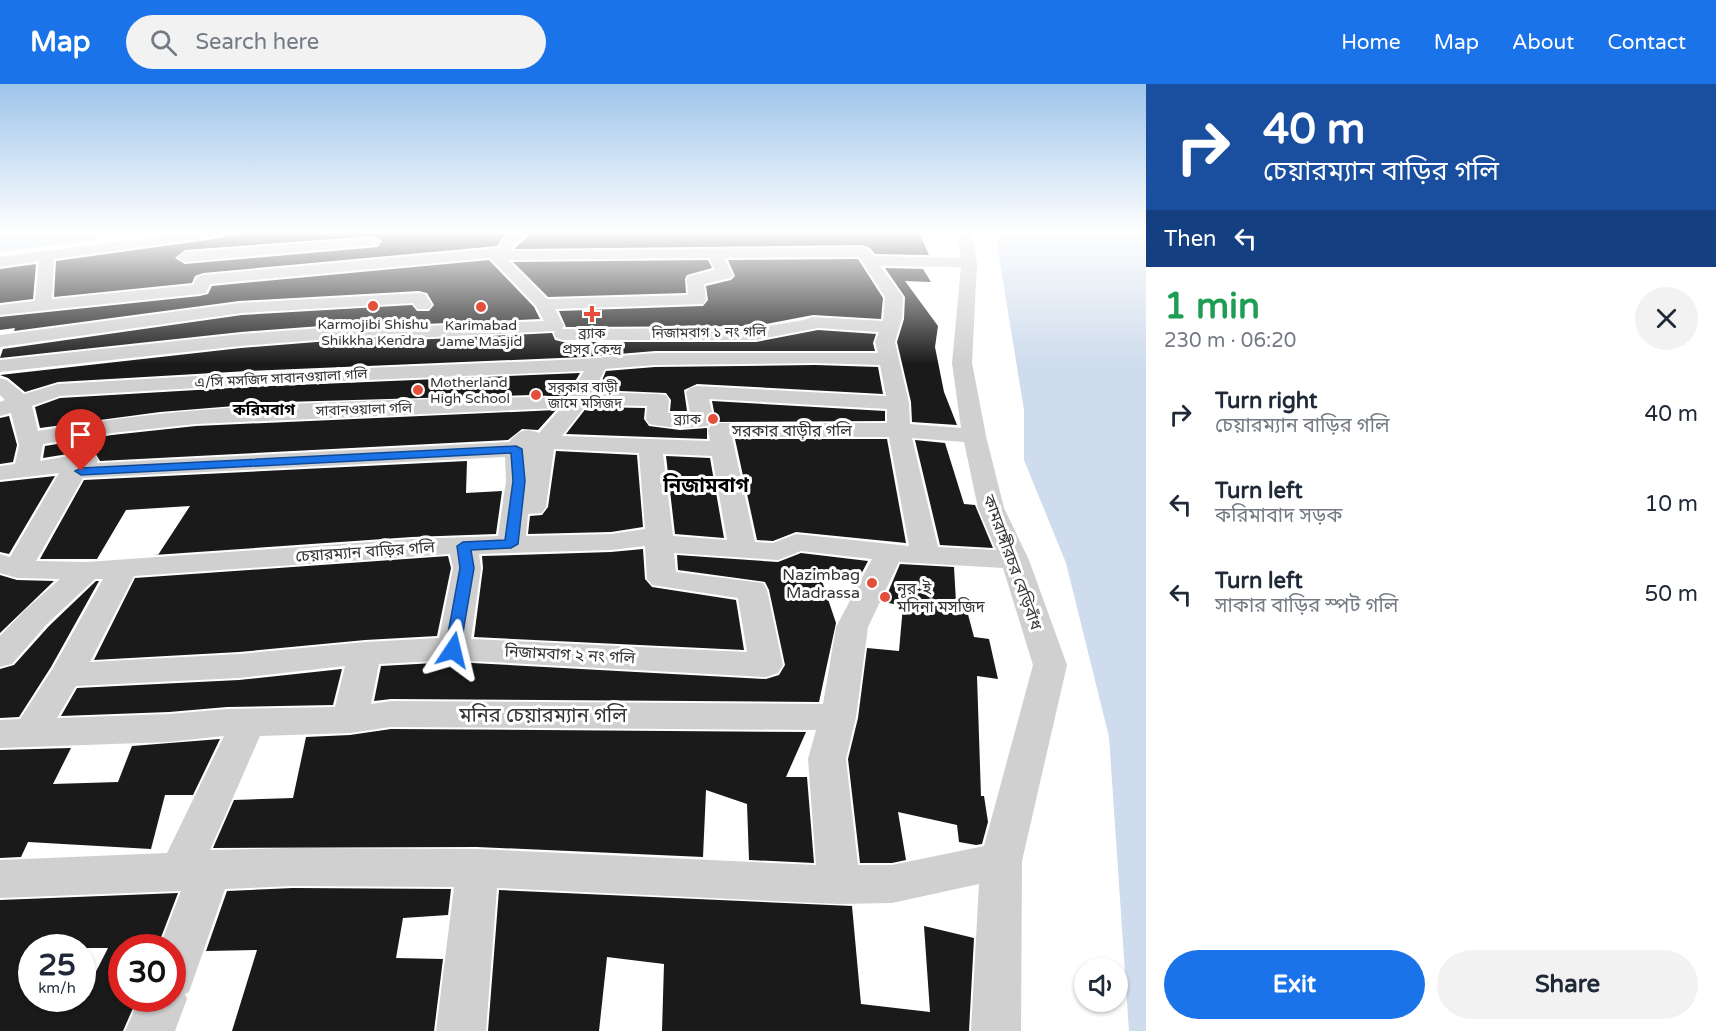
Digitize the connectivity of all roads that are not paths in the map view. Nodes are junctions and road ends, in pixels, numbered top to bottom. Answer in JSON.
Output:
{"nodes":[{"id":1,"x":45,"y":276,"type":"edge"},
{"id":2,"x":188,"y":276,"type":"edge"},
{"id":3,"x":243,"y":276,"type":"edge"},
{"id":4,"x":518,"y":276,"type":"edge"},
{"id":5,"x":707,"y":276,"type":"edge"},
{"id":6,"x":880,"y":276,"type":"edge"},
{"id":7,"x":968,"y":276,"type":"edge"},
{"id":8,"x":224,"y":278,"type":"junction"},
{"id":9,"x":202,"y":280,"type":"junction"},
{"id":10,"x":543,"y":304,"type":"junction"},
{"id":11,"x":423,"y":305,"type":"dead end"},
{"id":12,"x":43,"y":306,"type":"junction"},
{"id":13,"x":237,"y":309,"type":"junction"},
{"id":14,"x":0,"y":310,"type":"edge"},
{"id":15,"x":889,"y":327,"type":"junction"},
{"id":16,"x":559,"y":330,"type":"junction"},
{"id":17,"x":90,"y":331,"type":"junction"},
{"id":18,"x":241,"y":340,"type":"junction"},
{"id":19,"x":0,"y":341,"type":"edge"},
{"id":20,"x":85,"y":356,"type":"junction"},
{"id":21,"x":889,"y":359,"type":"junction"},
{"id":22,"x":582,"y":365,"type":"junction"},
{"id":23,"x":0,"y":366,"type":"edge"},
{"id":24,"x":364,"y":374,"type":"junction"},
{"id":25,"x":296,"y":376,"type":"junction"},
{"id":26,"x":248,"y":378,"type":"junction"},
{"id":27,"x":169,"y":383,"type":"junction"},
{"id":28,"x":0,"y":384,"type":"edge"},
{"id":29,"x":898,"y":403,"type":"junction"},
{"id":30,"x":10,"y":406,"type":"edge"},
{"id":31,"x":565,"y":409,"type":"junction"},
{"id":32,"x":353,"y":410,"type":"junction"},
{"id":33,"x":281,"y":412,"type":"junction"},
{"id":34,"x":163,"y":420,"type":"junction"},
{"id":35,"x":899,"y":430,"type":"junction"},
{"id":36,"x":974,"y":436,"type":"junction"},
{"id":37,"x":721,"y":439,"type":"junction"},
{"id":38,"x":29,"y":440,"type":"junction"},
{"id":39,"x":529,"y":443,"type":"junction"},
{"id":40,"x":650,"y":446,"type":"junction"},
{"id":41,"x":83,"y":466,"type":"junction"},
{"id":42,"x":26,"y":469,"type":"junction"},
{"id":43,"x":0,"y":473,"type":"edge"},
{"id":44,"x":659,"y":540,"type":"junction"},
{"id":45,"x":521,"y":543,"type":"junction"},
{"id":46,"x":463,"y":546,"type":"junction"},
{"id":47,"x":743,"y":549,"type":"junction"},
{"id":48,"x":890,"y":553,"type":"junction"},
{"id":49,"x":925,"y":554,"type":"junction"},
{"id":50,"x":1015,"y":560,"type":"junction"},
{"id":51,"x":8,"y":566,"type":"edge"},
{"id":52,"x":124,"y":568,"type":"junction"},
{"id":53,"x":87,"y":571,"type":"junction"},
{"id":54,"x":453,"y":650,"type":"junction"},
{"id":55,"x":365,"y":653,"type":"junction"},
{"id":56,"x":0,"y":656,"type":"edge"},
{"id":57,"x":66,"y":675,"type":"junction"},
{"id":58,"x":838,"y":717,"type":"junction"},
{"id":59,"x":350,"y":720,"type":"junction"},
{"id":60,"x":248,"y":723,"type":"junction"},
{"id":61,"x":15,"y":733,"type":"edge"},
{"id":62,"x":1001,"y":861,"type":"junction"},
{"id":63,"x":477,"y":868,"type":"junction"},
{"id":64,"x":209,"y":872,"type":"junction"},
{"id":65,"x":0,"y":879,"type":"edge"},
{"id":66,"x":838,"y":885,"type":"junction"},
{"id":67,"x":186,"y":937,"type":"edge"},
{"id":68,"x":158,"y":1012,"type":"edge"},
{"id":69,"x":150,"y":1031,"type":"edge"},
{"id":70,"x":461,"y":1031,"type":"edge"},
{"id":71,"x":996,"y":1031,"type":"edge"}],
"edges":[{"from":1,"to":12,"type":"street"},
{"from":2,"to":9,"type":"street"},
{"from":3,"to":8,"type":"street"},
{"from":4,"to":10,"type":"street"},
{"from":5,"to":10,"type":"street"},
{"from":6,"to":15,"type":"street"},
{"from":7,"to":36,"type":"street","name":"কামরাঙ্গীরচর বেড়িবাঁধ"},
{"from":8,"to":9,"type":"street"},
{"from":8,"to":13,"type":"street"},
{"from":9,"to":12,"type":"street"},
{"from":10,"to":16,"type":"street"},
{"from":11,"to":13,"type":"street"},
{"from":12,"to":14,"type":"street"},
{"from":13,"to":17,"type":"street"},
{"from":13,"to":18,"type":"street"},
{"from":15,"to":16,"type":"street","name":"নিজামবাগ ১ নং গলি"},
{"from":15,"to":21,"type":"street"},
{"from":16,"to":18,"type":"street","name":"নিজামবাগ ১ নং গলি"},
{"from":16,"to":22,"type":"street"},
{"from":17,"to":19,"type":"street"},
{"from":17,"to":20,"type":"street"},
{"from":18,"to":20,"type":"street"},
{"from":18,"to":26,"type":"street"},
{"from":20,"to":23,"type":"street"},
{"from":21,"to":22,"type":"street","name":"এ/সি মসজিদ সাবানওয়ালা গলি"},
{"from":21,"to":29,"type":"street"},
{"from":22,"to":24,"type":"street","name":"এ/সি মসজিদ সাবানওয়ালা গলি"},
{"from":22,"to":31,"type":"street"},
{"from":22,"to":31,"type":"street"},
{"from":24,"to":25,"type":"street","name":"এ/সি মসজিদ সাবানওয়ালা গলি"},
{"from":24,"to":32,"type":"street"},
{"from":25,"to":26,"type":"street","name":"এ/সি মসজিদ সাবানওয়ালা গলি"},
{"from":25,"to":33,"type":"street"},
{"from":26,"to":27,"type":"street","name":"এ/সি মসজিদ সাবানওয়ালা গলি"},
{"from":27,"to":30,"type":"street","name":"এ/সি মসজিদ সাবানওয়ালা গলি"},
{"from":27,"to":34,"type":"street"},
{"from":28,"to":30,"type":"street"},
{"from":29,"to":31,"type":"street","name":"সরকার বাড়ীর গলি"},
{"from":29,"to":35,"type":"street"},
{"from":30,"to":38,"type":"street"},
{"from":31,"to":32,"type":"street","name":"সাবানওয়ালা গলি"},
{"from":31,"to":37,"type":"street"},
{"from":31,"to":39,"type":"street"},
{"from":32,"to":33,"type":"street","name":"সাবানওয়ালা গলি"},
{"from":33,"to":34,"type":"street","name":"সাবানওয়ালা গলি"},
{"from":34,"to":38,"type":"street","name":"সাবানওয়ালা গলি"},
{"from":35,"to":36,"type":"street","name":"সরকার বাড়ীর গলি"},
{"from":35,"to":37,"type":"street","name":"সরকার বাড়ীর গলি"},
{"from":35,"to":49,"type":"street"},
{"from":36,"to":50,"type":"street","name":"কামরাঙ্গীরচর বেড়িবাঁধ"},
{"from":37,"to":40,"type":"street","name":"সরকার বাড়ীর গলি"},
{"from":37,"to":47,"type":"street"},
{"from":38,"to":42,"type":"street"},
{"from":39,"to":40,"type":"street","name":"সরকার বাড়ীর গলি"},
{"from":39,"to":41,"type":"street","name":"সরকার বাড়ীর গলি"},
{"from":39,"to":45,"type":"street"},
{"from":40,"to":44,"type":"street"},
{"from":41,"to":42,"type":"street","name":"সরকার বাড়ীর গলি"},
{"from":41,"to":51,"type":"street"},
{"from":42,"to":43,"type":"street","name":"সরকার বাড়ীর গলি"},
{"from":44,"to":45,"type":"street","name":"চেয়ারম্যান বাড়ির গলি"},
{"from":44,"to":47,"type":"street","name":"চেয়ারম্যান বাড়ির গলি"},
{"from":44,"to":54,"type":"street","name":"নিজামবাগ ২ নং গলি"},
{"from":45,"to":46,"type":"street","name":"চেয়ারম্যান বাড়ির গলি"},
{"from":46,"to":52,"type":"street","name":"চেয়ারম্যান বাড়ির গলি"},
{"from":46,"to":54,"type":"street"},
{"from":47,"to":48,"type":"street","name":"চেয়ারম্যান বাড়ির গলি"},
{"from":48,"to":49,"type":"street","name":"চেয়ারম্যান বাড়ির গলি"},
{"from":48,"to":58,"type":"street"},
{"from":49,"to":50,"type":"street","name":"চেয়ারম্যান বাড়ির গলি"},
{"from":50,"to":62,"type":"street","name":"কামরাঙ্গীরচর বেড়িবাঁধ"},
{"from":51,"to":53,"type":"street","name":"চেয়ারম্যান বাড়ির গলি"},
{"from":52,"to":53,"type":"street","name":"চেয়ারম্যান বাড়ির গলি"},
{"from":52,"to":57,"type":"street"},
{"from":53,"to":56,"type":"street"},
{"from":54,"to":55,"type":"street","name":"নিজামবাগ ২ নং গলি"},
{"from":55,"to":57,"type":"street","name":"নিজামবাগ ২ নং গলি"},
{"from":55,"to":59,"type":"street"},
{"from":57,"to":61,"type":"street"},
{"from":58,"to":59,"type":"street","name":"মনির চেয়ারম্যান গলি"},
{"from":58,"to":66,"type":"street"},
{"from":59,"to":60,"type":"street","name":"মনির চেয়ারম্যান গলি"},
{"from":60,"to":61,"type":"street","name":"মনির চেয়ারম্যান গলি"},
{"from":60,"to":64,"type":"street"},
{"from":62,"to":66,"type":"street"},
{"from":62,"to":71,"type":"street","name":"কামরাঙ্গীরচর বেড়িবাঁধ"},
{"from":63,"to":64,"type":"street"},
{"from":63,"to":66,"type":"street"},
{"from":63,"to":70,"type":"street"},
{"from":64,"to":65,"type":"street"},
{"from":64,"to":67,"type":"street"},
{"from":68,"to":69,"type":"street"}]}
